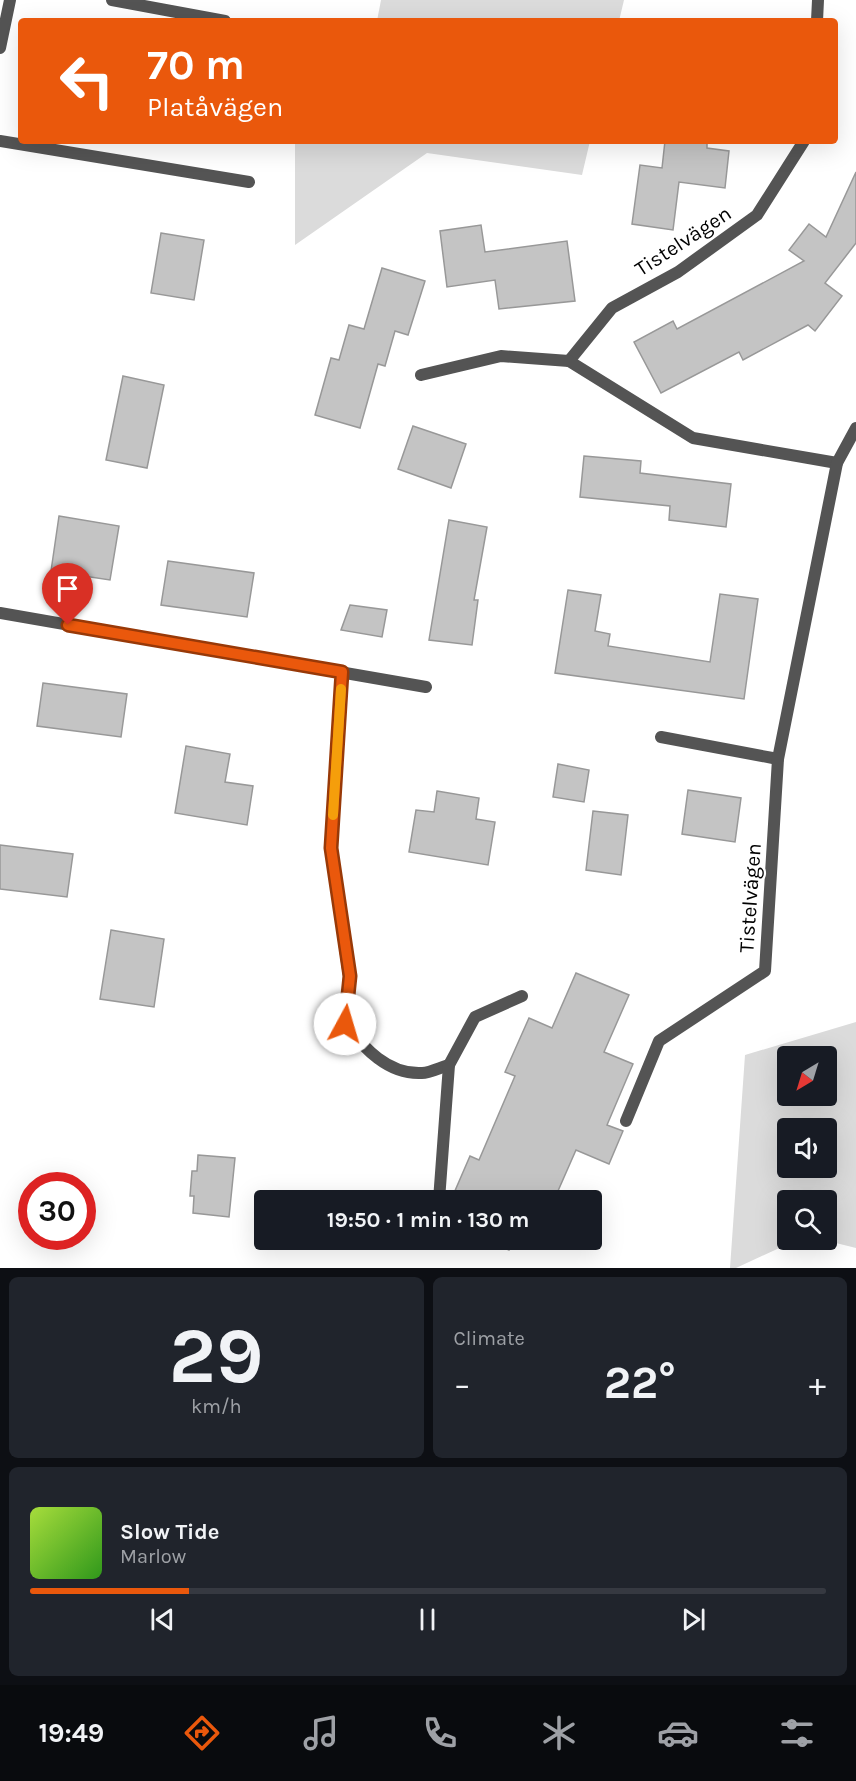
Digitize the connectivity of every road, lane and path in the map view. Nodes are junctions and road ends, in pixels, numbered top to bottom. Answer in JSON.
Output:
{"nodes":[{"id":1,"x":9,"y":0,"type":"edge"},
{"id":2,"x":111,"y":0,"type":"edge"},
{"id":3,"x":818,"y":0,"type":"edge"},
{"id":4,"x":209,"y":18,"type":"edge"},
{"id":5,"x":817,"y":18,"type":"edge"},
{"id":6,"x":2,"y":33,"type":"edge"},
{"id":7,"x":0,"y":48,"type":"edge"},
{"id":8,"x":0,"y":141,"type":"edge"},
{"id":9,"x":18,"y":144,"type":"edge"},
{"id":10,"x":18,"y":144,"type":"edge"},
{"id":11,"x":802,"y":144,"type":"edge"},
{"id":12,"x":249,"y":182,"type":"dead end"},
{"id":13,"x":568,"y":361,"type":"junction"},
{"id":14,"x":421,"y":375,"type":"dead end"},
{"id":15,"x":856,"y":429,"type":"edge"},
{"id":16,"x":837,"y":463,"type":"junction"},
{"id":17,"x":0,"y":613,"type":"edge"},
{"id":18,"x":342,"y":672,"type":"junction"},
{"id":19,"x":426,"y":687,"type":"dead end"},
{"id":20,"x":661,"y":737,"type":"dead end"},
{"id":21,"x":778,"y":759,"type":"junction"},
{"id":22,"x":522,"y":996,"type":"dead end"},
{"id":23,"x":449,"y":1065,"type":"junction"},
{"id":24,"x":626,"y":1121,"type":"dead end"},
{"id":25,"x":440,"y":1190,"type":"edge"}],
"edges":[{"from":1,"to":6,"type":"street"},
{"from":2,"to":4,"type":"street"},
{"from":3,"to":5,"type":"street"},
{"from":6,"to":7,"type":"street"},
{"from":8,"to":10,"type":"street"},
{"from":9,"to":12,"type":"street"},
{"from":11,"to":13,"type":"street","name":"Tistelvägen"},
{"from":13,"to":14,"type":"street"},
{"from":13,"to":16,"type":"street"},
{"from":15,"to":16,"type":"street","name":"Tistelvägen"},
{"from":16,"to":21,"type":"street","name":"Tistelvägen"},
{"from":17,"to":18,"type":"street"},
{"from":18,"to":19,"type":"street"},
{"from":18,"to":23,"type":"street"},
{"from":20,"to":21,"type":"street"},
{"from":21,"to":24,"type":"street","name":"Tistelvägen"},
{"from":22,"to":23,"type":"street"},
{"from":23,"to":25,"type":"street"}]}
